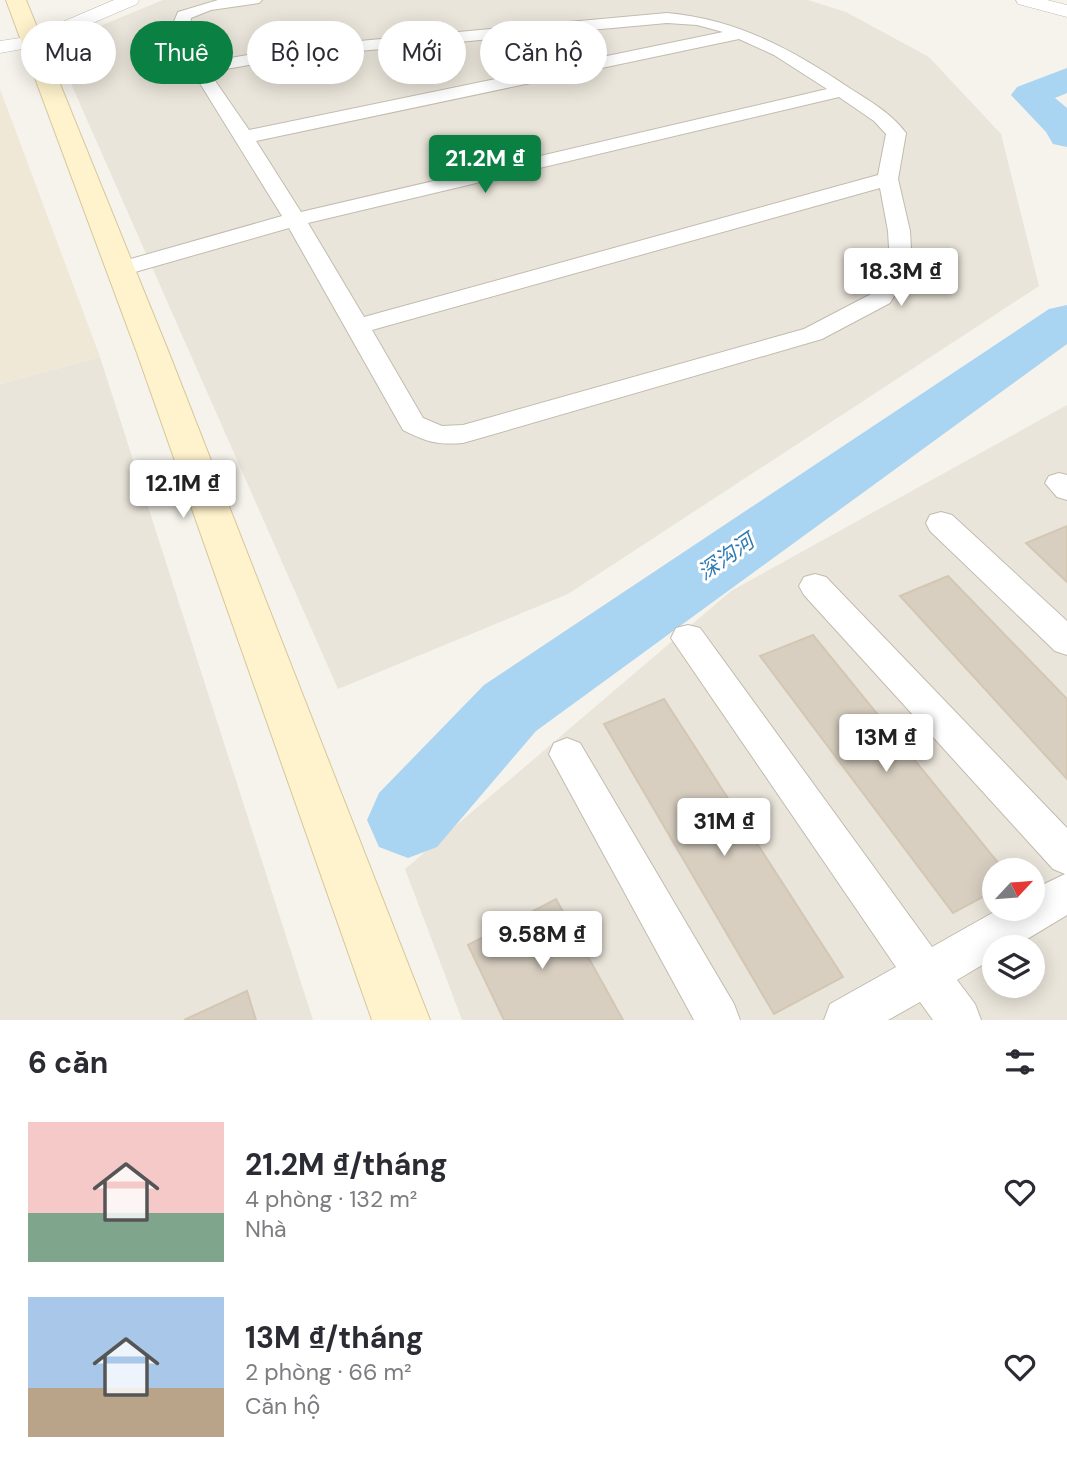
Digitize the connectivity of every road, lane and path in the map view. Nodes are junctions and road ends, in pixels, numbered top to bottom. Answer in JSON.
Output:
{"nodes":[{"id":1,"x":16,"y":0,"type":"edge"},
{"id":2,"x":130,"y":0,"type":"edge"},
{"id":3,"x":254,"y":0,"type":"edge"},
{"id":4,"x":1025,"y":0,"type":"edge"},
{"id":5,"x":1067,"y":11,"type":"edge"},
{"id":6,"x":181,"y":21,"type":"edge"},
{"id":7,"x":739,"y":33,"type":"junction"},
{"id":8,"x":16,"y":44,"type":"edge"},
{"id":9,"x":233,"y":63,"type":"edge"},
{"id":10,"x":208,"y":84,"type":"edge"},
{"id":11,"x":840,"y":91,"type":"junction"},
{"id":12,"x":245,"y":137,"type":"junction"},
{"id":13,"x":888,"y":179,"type":"junction"},
{"id":14,"x":296,"y":219,"type":"junction"},
{"id":15,"x":121,"y":269,"type":"junction"},
{"id":16,"x":358,"y":327,"type":"junction"},
{"id":17,"x":940,"y":523,"type":"dead end"},
{"id":18,"x":815,"y":586,"type":"dead end"},
{"id":19,"x":688,"y":638,"type":"dead end"},
{"id":20,"x":1067,"y":641,"type":"edge"},
{"id":21,"x":567,"y":754,"type":"dead end"},
{"id":22,"x":1067,"y":856,"type":"edge"},
{"id":23,"x":1067,"y":892,"type":"edge"},
{"id":24,"x":926,"y":973,"type":"junction"},
{"id":25,"x":401,"y":1020,"type":"edge"},
{"id":26,"x":718,"y":1020,"type":"edge"},
{"id":27,"x":846,"y":1020,"type":"edge"},
{"id":28,"x":959,"y":1020,"type":"edge"}],
"edges":[{"from":1,"to":8,"type":"main road"},
{"from":2,"to":8,"type":"street"},
{"from":3,"to":6,"type":"street"},
{"from":4,"to":5,"type":"street"},
{"from":7,"to":9,"type":"street"},
{"from":7,"to":11,"type":"street"},
{"from":7,"to":12,"type":"street"},
{"from":8,"to":15,"type":"main road"},
{"from":10,"to":12,"type":"street"},
{"from":11,"to":13,"type":"street"},
{"from":11,"to":14,"type":"street"},
{"from":12,"to":14,"type":"street"},
{"from":13,"to":16,"type":"street"},
{"from":13,"to":16,"type":"street"},
{"from":14,"to":15,"type":"street"},
{"from":14,"to":16,"type":"street"},
{"from":15,"to":25,"type":"main road"},
{"from":17,"to":20,"type":"street"},
{"from":18,"to":22,"type":"street"},
{"from":19,"to":24,"type":"street"},
{"from":21,"to":26,"type":"street"},
{"from":23,"to":24,"type":"street"},
{"from":24,"to":27,"type":"street"},
{"from":24,"to":28,"type":"street"}]}
